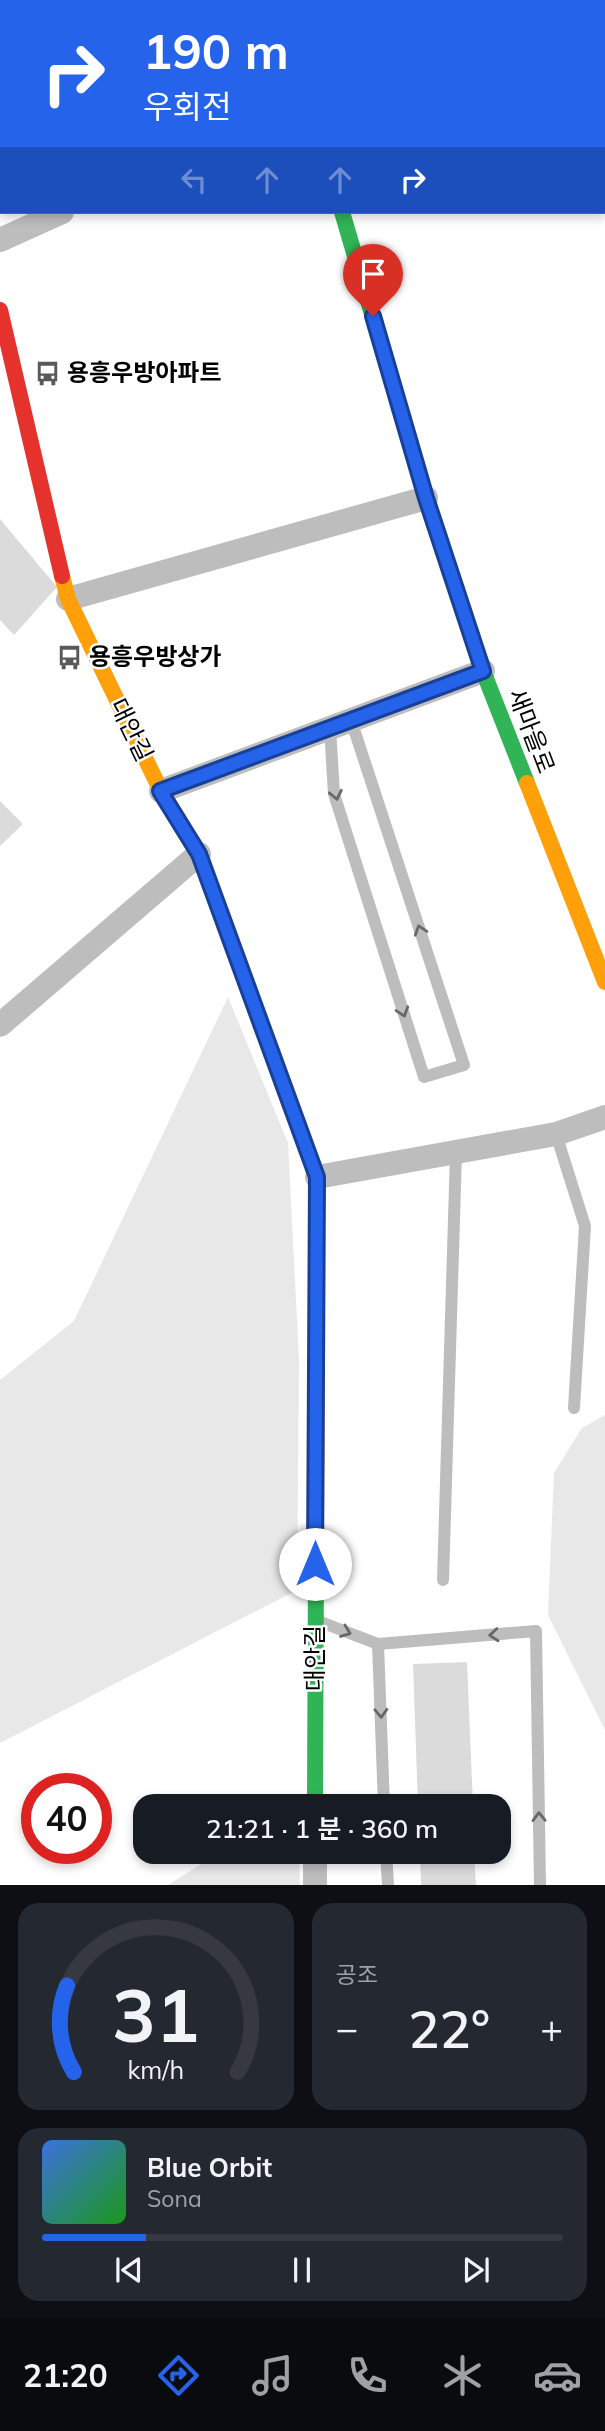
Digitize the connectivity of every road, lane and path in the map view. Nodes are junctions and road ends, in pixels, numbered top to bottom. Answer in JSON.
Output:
{"nodes":[{"id":1,"x":58,"y":214,"type":"edge"},
{"id":2,"x":343,"y":214,"type":"edge"},
{"id":3,"x":0,"y":240,"type":"edge"},
{"id":4,"x":0,"y":310,"type":"edge"},
{"id":5,"x":426,"y":498,"type":"junction"},
{"id":6,"x":68,"y":599,"type":"junction"},
{"id":7,"x":483,"y":671,"type":"junction"},
{"id":8,"x":341,"y":724,"type":"junction"},
{"id":9,"x":160,"y":791,"type":"junction"},
{"id":10,"x":199,"y":854,"type":"junction"},
{"id":11,"x":605,"y":982,"type":"edge"},
{"id":12,"x":0,"y":1025,"type":"edge"},
{"id":13,"x":605,"y":1117,"type":"edge"},
{"id":14,"x":556,"y":1134,"type":"junction"},
{"id":15,"x":456,"y":1153,"type":"junction"},
{"id":16,"x":317,"y":1177,"type":"junction"},
{"id":17,"x":575,"y":1408,"type":"dead end"},
{"id":18,"x":443,"y":1580,"type":"dead end"},
{"id":19,"x":315,"y":1620,"type":"junction"},
{"id":20,"x":378,"y":1644,"type":"junction"},
{"id":21,"x":315,"y":1794,"type":"edge"},
{"id":22,"x":384,"y":1794,"type":"edge"},
{"id":23,"x":315,"y":1864,"type":"edge"},
{"id":24,"x":387,"y":1864,"type":"edge"},
{"id":25,"x":316,"y":1885,"type":"edge"},
{"id":26,"x":388,"y":1885,"type":"edge"},
{"id":27,"x":540,"y":1885,"type":"edge"}],
"edges":[{"from":1,"to":3,"type":"street"},
{"from":2,"to":5,"type":"street","name":"새마을로"},
{"from":4,"to":6,"type":"street","name":"대안길"},
{"from":5,"to":6,"type":"street"},
{"from":5,"to":7,"type":"street","name":"새마을로"},
{"from":6,"to":9,"type":"street","name":"대안길"},
{"from":7,"to":8,"type":"street"},
{"from":7,"to":11,"type":"street","name":"새마을로"},
{"from":8,"to":8,"type":"lane","one_way":true},
{"from":8,"to":9,"type":"street"},
{"from":9,"to":10,"type":"street","name":"대안길"},
{"from":10,"to":12,"type":"street"},
{"from":10,"to":16,"type":"street","name":"대안길"},
{"from":13,"to":14,"type":"street"},
{"from":14,"to":15,"type":"street"},
{"from":14,"to":17,"type":"lane"},
{"from":15,"to":16,"type":"street"},
{"from":15,"to":18,"type":"lane"},
{"from":16,"to":19,"type":"street","name":"대안길"},
{"from":19,"to":20,"type":"lane","one_way":true},
{"from":19,"to":21,"type":"street","name":"대안길"},
{"from":20,"to":22,"type":"lane","one_way":true},
{"from":27,"to":20,"type":"lane","one_way":true},
{"from":23,"to":25,"type":"street"},
{"from":24,"to":26,"type":"lane"}]}
